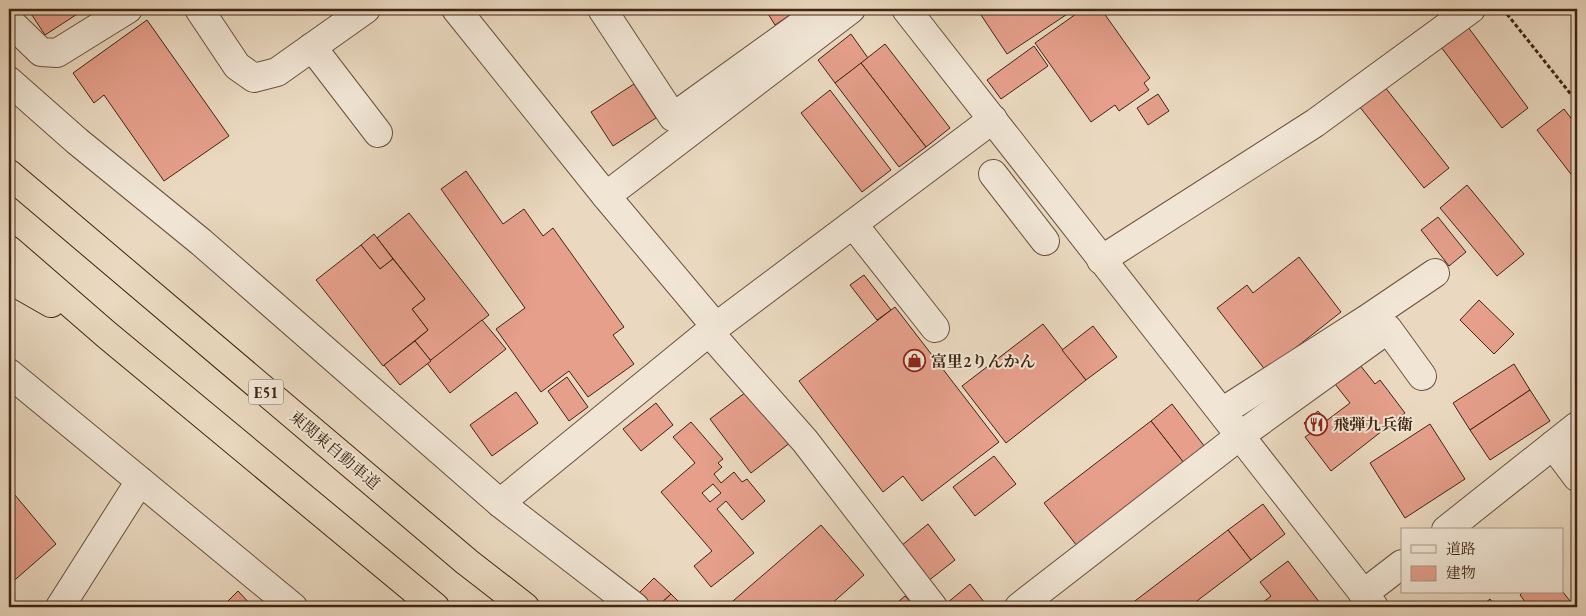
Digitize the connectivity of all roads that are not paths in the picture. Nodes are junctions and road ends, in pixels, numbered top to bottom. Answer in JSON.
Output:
{"nodes":[{"id":1,"x":128,"y":9,"type":"edge"},
{"id":2,"x":199,"y":9,"type":"edge"},
{"id":3,"x":366,"y":9,"type":"edge"},
{"id":4,"x":456,"y":9,"type":"edge"},
{"id":5,"x":602,"y":9,"type":"edge"},
{"id":6,"x":823,"y":9,"type":"edge"},
{"id":7,"x":851,"y":9,"type":"edge"},
{"id":8,"x":906,"y":9,"type":"edge"},
{"id":9,"x":1472,"y":9,"type":"edge"},
{"id":10,"x":9,"y":21,"type":"edge"},
{"id":11,"x":312,"y":47,"type":"junction"},
{"id":12,"x":9,"y":81,"type":"edge"},
{"id":13,"x":993,"y":119,"type":"junction"},
{"id":14,"x":378,"y":133,"type":"dead end"},
{"id":15,"x":9,"y":174,"type":"edge"},
{"id":16,"x":992,"y":174,"type":"dead end"},
{"id":17,"x":606,"y":196,"type":"junction"},
{"id":18,"x":853,"y":224,"type":"junction"},
{"id":19,"x":1045,"y":241,"type":"dead end"},
{"id":20,"x":9,"y":250,"type":"edge"},
{"id":21,"x":1101,"y":260,"type":"junction"},
{"id":22,"x":1435,"y":273,"type":"dead end"},
{"id":23,"x":9,"y":279,"type":"edge"},
{"id":24,"x":935,"y":328,"type":"dead end"},
{"id":25,"x":713,"y":329,"type":"junction"},
{"id":26,"x":107,"y":336,"type":"junction"},
{"id":27,"x":9,"y":373,"type":"edge"},
{"id":28,"x":1422,"y":376,"type":"dead end"},
{"id":29,"x":1222,"y":412,"type":"junction"},
{"id":30,"x":1577,"y":426,"type":"edge"},
{"id":31,"x":1241,"y":436,"type":"junction"},
{"id":32,"x":1553,"y":446,"type":"junction"},
{"id":33,"x":1577,"y":477,"type":"edge"},
{"id":34,"x":140,"y":482,"type":"junction"},
{"id":35,"x":500,"y":503,"type":"junction"},
{"id":36,"x":1449,"y":528,"type":"edge"},
{"id":37,"x":1401,"y":565,"type":"edge"},
{"id":38,"x":1369,"y":601,"type":"edge"},
{"id":39,"x":60,"y":607,"type":"edge"},
{"id":40,"x":293,"y":607,"type":"edge"},
{"id":41,"x":435,"y":607,"type":"edge"},
{"id":42,"x":525,"y":607,"type":"edge"},
{"id":43,"x":635,"y":607,"type":"edge"},
{"id":44,"x":933,"y":607,"type":"edge"},
{"id":45,"x":1019,"y":607,"type":"edge"}],
"edges":[{"from":1,"to":10,"type":"street"},
{"from":2,"to":11,"type":"street"},
{"from":3,"to":11,"type":"street"},
{"from":4,"to":17,"type":"street"},
{"from":5,"to":6,"type":"street"},
{"from":7,"to":17,"type":"street"},
{"from":8,"to":13,"type":"street"},
{"from":9,"to":21,"type":"street"},
{"from":11,"to":14,"type":"street"},
{"from":12,"to":35,"type":"street"},
{"from":13,"to":18,"type":"street"},
{"from":13,"to":21,"type":"street"},
{"from":15,"to":42,"type":"highway","name":"東関東自動車道","number":"E51"},
{"from":16,"to":19,"type":"street"},
{"from":17,"to":25,"type":"street"},
{"from":18,"to":24,"type":"street"},
{"from":18,"to":25,"type":"street"},
{"from":20,"to":26,"type":"highway"},
{"from":21,"to":29,"type":"street"},
{"from":22,"to":29,"type":"street"},
{"from":23,"to":26,"type":"highway"},
{"from":25,"to":35,"type":"street"},
{"from":25,"to":44,"type":"street"},
{"from":26,"to":41,"type":"highway"},
{"from":27,"to":34,"type":"street"},
{"from":28,"to":31,"type":"street"},
{"from":29,"to":31,"type":"street"},
{"from":30,"to":32,"type":"street"},
{"from":31,"to":38,"type":"street"},
{"from":31,"to":45,"type":"street"},
{"from":32,"to":33,"type":"street"},
{"from":32,"to":36,"type":"street"},
{"from":34,"to":39,"type":"street"},
{"from":34,"to":40,"type":"street"},
{"from":35,"to":43,"type":"street"},
{"from":37,"to":38,"type":"street"}]}
